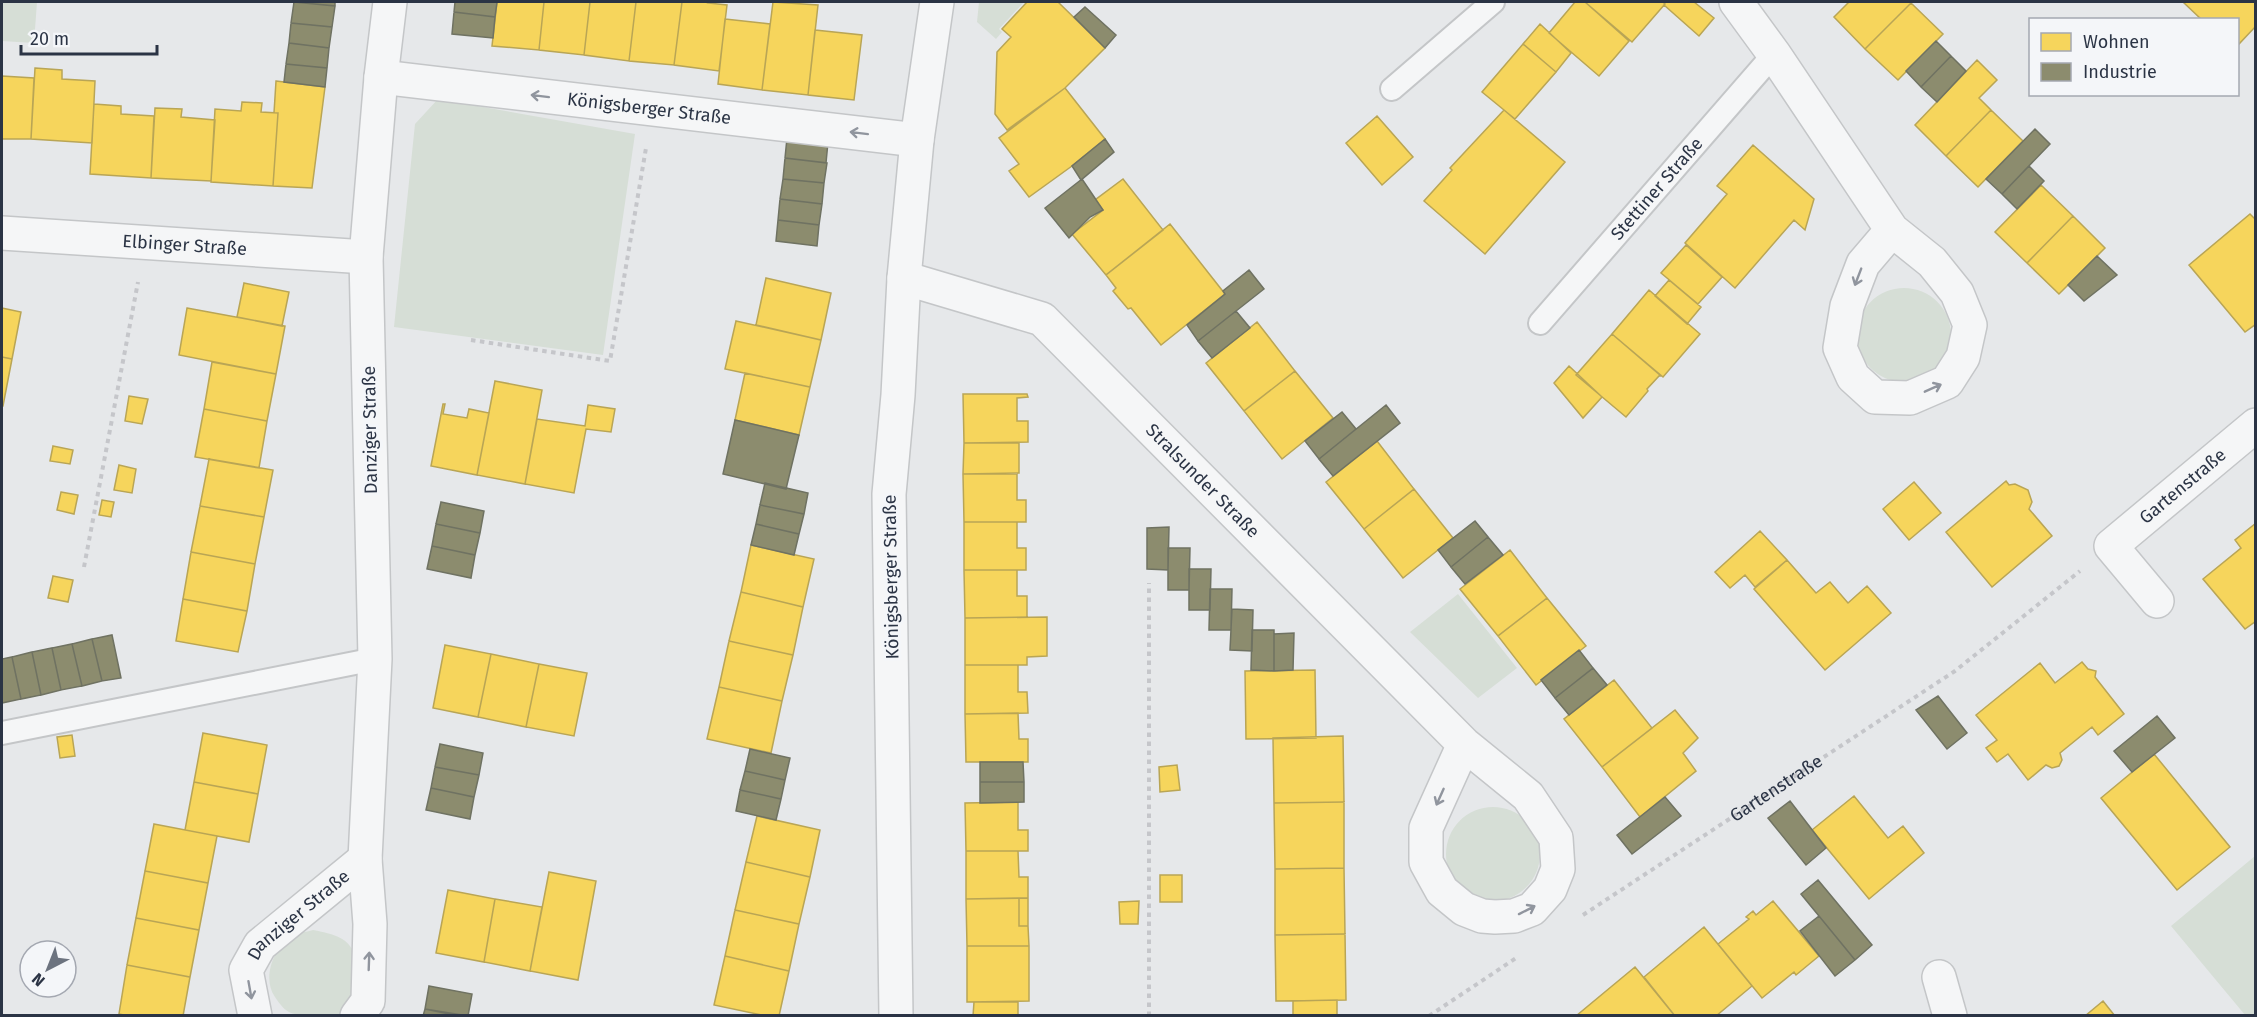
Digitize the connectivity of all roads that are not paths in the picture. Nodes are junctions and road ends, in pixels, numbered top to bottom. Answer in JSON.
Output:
{"nodes":[{"id":1,"x":390,"y":2,"type":"edge"},
{"id":2,"x":937,"y":2,"type":"edge"},
{"id":3,"x":1493,"y":2,"type":"edge"},
{"id":4,"x":1736,"y":2,"type":"edge"},
{"id":5,"x":1774,"y":54,"type":"junction"},
{"id":6,"x":381,"y":77,"type":"junction"},
{"id":7,"x":1392,"y":90,"type":"dead end"},
{"id":8,"x":917,"y":140,"type":"junction"},
{"id":9,"x":1892,"y":230,"type":"junction"},
{"id":10,"x":2,"y":233,"type":"edge"},
{"id":11,"x":366,"y":257,"type":"junction"},
{"id":12,"x":904,"y":278,"type":"junction"},
{"id":13,"x":1540,"y":323,"type":"dead end"},
{"id":14,"x":2256,"y":425,"type":"edge"},
{"id":15,"x":2157,"y":601,"type":"dead end"},
{"id":16,"x":375,"y":659,"type":"junction"},
{"id":17,"x":2,"y":733,"type":"edge"},
{"id":18,"x":1464,"y":744,"type":"junction"},
{"id":19,"x":365,"y":859,"type":"junction"},
{"id":20,"x":1939,"y":977,"type":"dead end"},
{"id":21,"x":255,"y":1016,"type":"edge"},
{"id":22,"x":357,"y":1016,"type":"edge"},
{"id":23,"x":896,"y":1016,"type":"edge"},
{"id":24,"x":1950,"y":1016,"type":"edge"}],
"edges":[{"from":1,"to":6,"type":"street","name":"Danziger Straße"},
{"from":2,"to":8,"type":"street","name":"Königsberger Straße"},
{"from":3,"to":7,"type":"lane"},
{"from":4,"to":5,"type":"street"},
{"from":5,"to":9,"type":"street"},
{"from":5,"to":13,"type":"lane","name":"Stettiner Straße"},
{"from":8,"to":6,"type":"street","name":"Königsberger Straße","one_way":true},
{"from":6,"to":11,"type":"street","name":"Danziger Straße"},
{"from":8,"to":12,"type":"street","name":"Königsberger Straße"},
{"from":9,"to":9,"type":"street","one_way":true},
{"from":10,"to":11,"type":"street","name":"Elbinger Straße"},
{"from":11,"to":16,"type":"street","name":"Danziger Straße"},
{"from":12,"to":18,"type":"street","name":"Stralsunder Straße"},
{"from":12,"to":23,"type":"street","name":"Königsberger Straße"},
{"from":14,"to":15,"type":"street","name":"Gartenstraße"},
{"from":16,"to":17,"type":"lane"},
{"from":16,"to":19,"type":"street","name":"Danziger Straße"},
{"from":18,"to":18,"type":"street","name":"Stralsunder Straße","one_way":true},
{"from":19,"to":21,"type":"street","name":"Danziger Straße","one_way":true},
{"from":22,"to":19,"type":"street","name":"Danziger Straße","one_way":true},
{"from":20,"to":24,"type":"street"}]}
